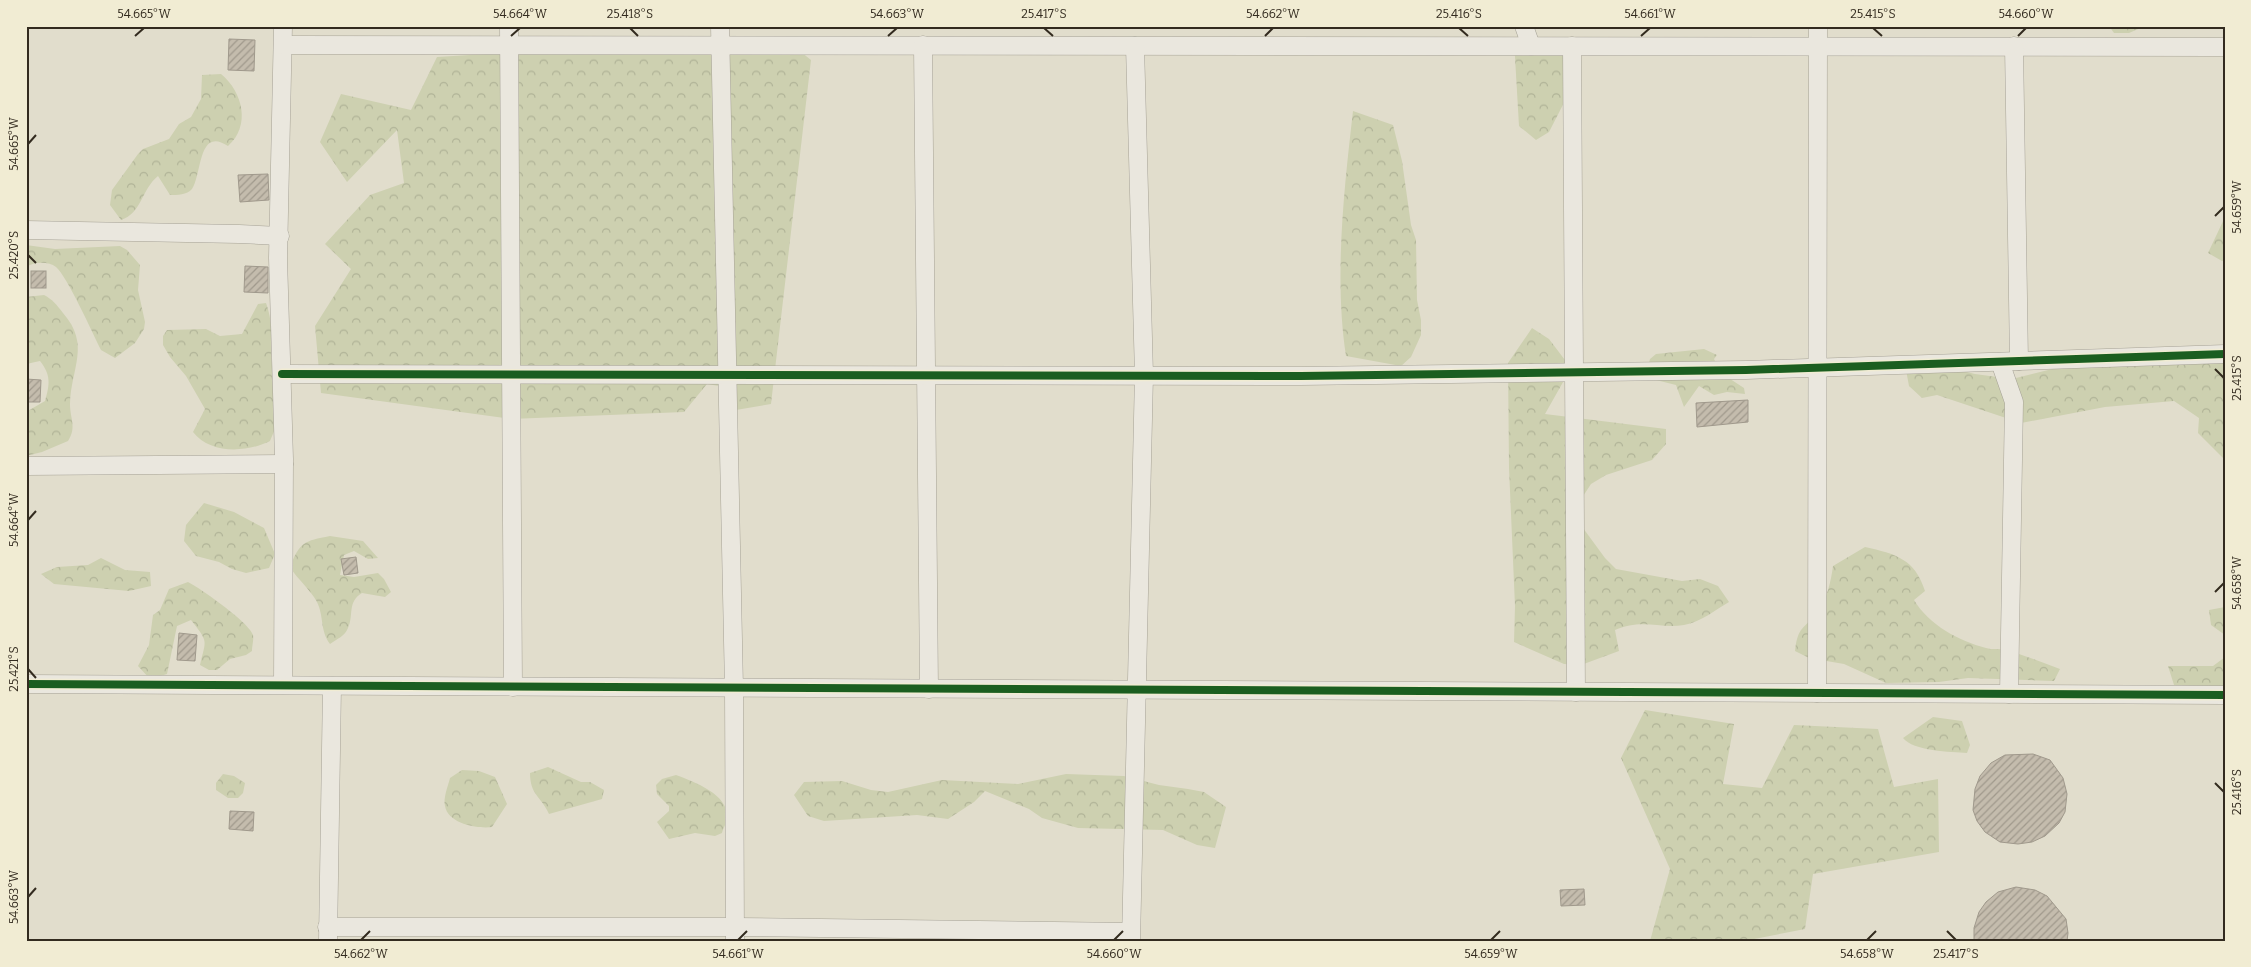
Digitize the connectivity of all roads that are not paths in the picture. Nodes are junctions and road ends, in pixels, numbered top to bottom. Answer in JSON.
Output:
{"nodes":[{"id":1,"x":283,"y":26,"type":"edge"},
{"id":2,"x":509,"y":26,"type":"edge"},
{"id":3,"x":720,"y":26,"type":"edge"},
{"id":4,"x":1524,"y":26,"type":"edge"},
{"id":5,"x":1818,"y":26,"type":"edge"},
{"id":6,"x":283,"y":45,"type":"junction"},
{"id":7,"x":510,"y":45,"type":"junction"},
{"id":8,"x":720,"y":45,"type":"junction"},
{"id":9,"x":923,"y":46,"type":"junction"},
{"id":10,"x":1135,"y":46,"type":"junction"},
{"id":11,"x":1531,"y":46,"type":"junction"},
{"id":12,"x":1572,"y":46,"type":"junction"},
{"id":13,"x":1818,"y":46,"type":"junction"},
{"id":14,"x":2014,"y":46,"type":"junction"},
{"id":15,"x":2225,"y":46,"type":"edge"},
{"id":16,"x":26,"y":230,"type":"edge"},
{"id":17,"x":280,"y":236,"type":"junction"},
{"id":18,"x":2225,"y":354,"type":"edge"},
{"id":19,"x":2019,"y":361,"type":"junction"},
{"id":20,"x":2000,"y":362,"type":"junction"},
{"id":21,"x":1818,"y":368,"type":"junction"},
{"id":22,"x":1574,"y":372,"type":"junction"},
{"id":23,"x":282,"y":374,"type":"junction"},
{"id":24,"x":511,"y":374,"type":"junction"},
{"id":25,"x":728,"y":374,"type":"junction"},
{"id":26,"x":926,"y":375,"type":"junction"},
{"id":27,"x":1144,"y":375,"type":"junction"},
{"id":28,"x":284,"y":464,"type":"junction"},
{"id":29,"x":26,"y":466,"type":"edge"},
{"id":30,"x":26,"y":684,"type":"edge"},
{"id":31,"x":283,"y":685,"type":"junction"},
{"id":32,"x":332,"y":686,"type":"junction"},
{"id":33,"x":513,"y":687,"type":"junction"},
{"id":34,"x":734,"y":688,"type":"junction"},
{"id":35,"x":929,"y":689,"type":"junction"},
{"id":36,"x":1136,"y":690,"type":"junction"},
{"id":37,"x":1576,"y":692,"type":"junction"},
{"id":38,"x":1817,"y":693,"type":"junction"},
{"id":39,"x":2009,"y":694,"type":"junction"},
{"id":40,"x":2225,"y":695,"type":"edge"},
{"id":41,"x":327,"y":934,"type":"edge"},
{"id":42,"x":735,"y":934,"type":"edge"},
{"id":43,"x":1130,"y":936,"type":"edge"}],
"edges":[{"from":1,"to":6,"type":"street"},
{"from":2,"to":7,"type":"street"},
{"from":3,"to":8,"type":"street"},
{"from":4,"to":11,"type":"street"},
{"from":5,"to":13,"type":"street"},
{"from":6,"to":7,"type":"street"},
{"from":6,"to":17,"type":"street"},
{"from":7,"to":8,"type":"street"},
{"from":7,"to":24,"type":"street"},
{"from":8,"to":9,"type":"street"},
{"from":8,"to":25,"type":"street"},
{"from":9,"to":10,"type":"street"},
{"from":9,"to":26,"type":"street"},
{"from":10,"to":11,"type":"street"},
{"from":10,"to":27,"type":"street"},
{"from":11,"to":12,"type":"street"},
{"from":12,"to":13,"type":"street"},
{"from":12,"to":22,"type":"street"},
{"from":13,"to":14,"type":"street"},
{"from":13,"to":21,"type":"street"},
{"from":14,"to":15,"type":"street"},
{"from":14,"to":19,"type":"street"},
{"from":16,"to":17,"type":"street"},
{"from":17,"to":23,"type":"street"},
{"from":18,"to":19,"type":"street"},
{"from":19,"to":20,"type":"street"},
{"from":20,"to":21,"type":"street"},
{"from":20,"to":39,"type":"street"},
{"from":21,"to":22,"type":"street"},
{"from":21,"to":38,"type":"street"},
{"from":22,"to":27,"type":"street"},
{"from":22,"to":37,"type":"street"},
{"from":23,"to":24,"type":"street"},
{"from":23,"to":28,"type":"street"},
{"from":24,"to":25,"type":"street"},
{"from":24,"to":33,"type":"street"},
{"from":25,"to":26,"type":"street"},
{"from":25,"to":34,"type":"street"},
{"from":26,"to":27,"type":"street"},
{"from":26,"to":35,"type":"street"},
{"from":27,"to":36,"type":"street"},
{"from":28,"to":29,"type":"street"},
{"from":28,"to":31,"type":"street"},
{"from":30,"to":31,"type":"street"},
{"from":31,"to":32,"type":"street"},
{"from":32,"to":33,"type":"street"},
{"from":32,"to":41,"type":"street"},
{"from":33,"to":34,"type":"street"},
{"from":34,"to":35,"type":"street"},
{"from":34,"to":42,"type":"street"},
{"from":35,"to":36,"type":"street"},
{"from":36,"to":37,"type":"street"},
{"from":36,"to":43,"type":"street"},
{"from":37,"to":38,"type":"street"},
{"from":38,"to":39,"type":"street"},
{"from":39,"to":40,"type":"street"},
{"from":41,"to":42,"type":"street"},
{"from":42,"to":43,"type":"street"}]}
